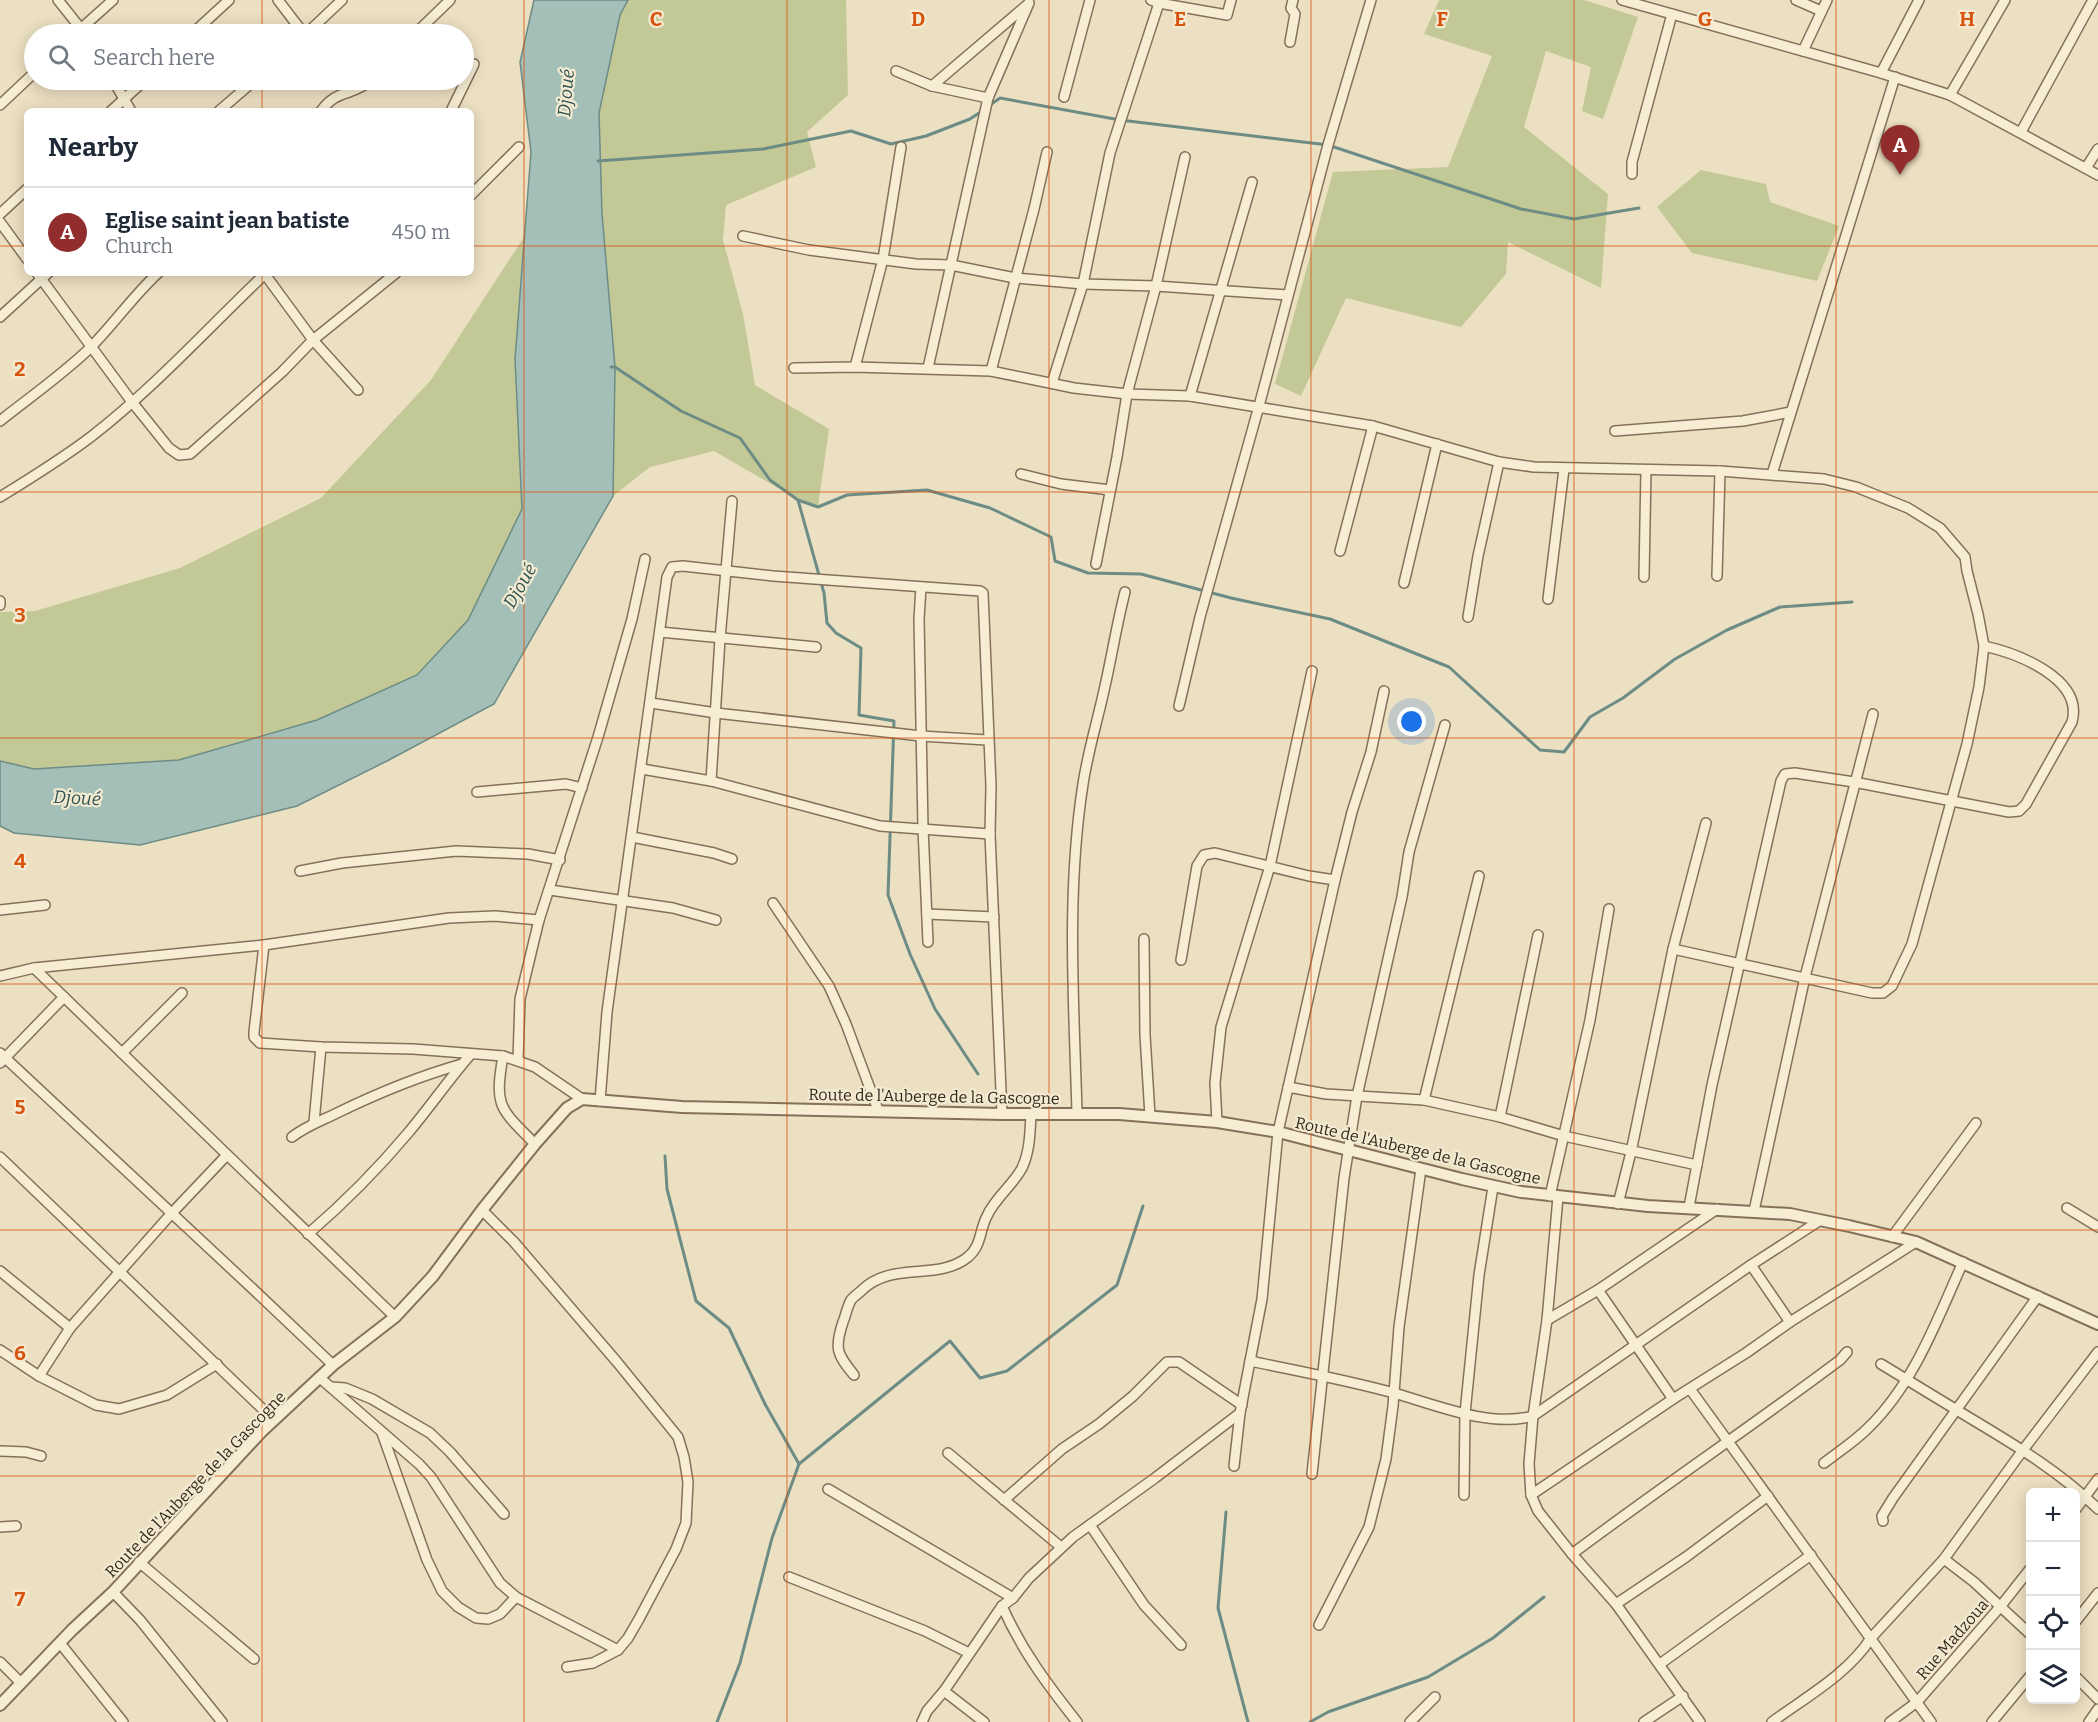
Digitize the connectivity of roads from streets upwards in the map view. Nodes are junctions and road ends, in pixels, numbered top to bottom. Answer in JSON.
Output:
{"nodes":[{"id":1,"x":57,"y":0,"type":"edge"},
{"id":2,"x":113,"y":0,"type":"edge"},
{"id":3,"x":229,"y":0,"type":"edge"},
{"id":4,"x":278,"y":0,"type":"edge"},
{"id":5,"x":342,"y":0,"type":"edge"},
{"id":6,"x":450,"y":0,"type":"edge"},
{"id":7,"x":1090,"y":0,"type":"edge"},
{"id":8,"x":1231,"y":0,"type":"edge"},
{"id":9,"x":1293,"y":0,"type":"edge"},
{"id":10,"x":1371,"y":0,"type":"edge"},
{"id":11,"x":1622,"y":0,"type":"edge"},
{"id":12,"x":1796,"y":0,"type":"edge"},
{"id":13,"x":1827,"y":0,"type":"edge"},
{"id":14,"x":1919,"y":0,"type":"edge"},
{"id":15,"x":2005,"y":0,"type":"edge"},
{"id":16,"x":2093,"y":0,"type":"edge"},
{"id":17,"x":1156,"y":1,"type":"edge"},
{"id":18,"x":1031,"y":2,"type":"edge"},
{"id":19,"x":1821,"y":11,"type":"junction"},
{"id":20,"x":1672,"y":14,"type":"junction"},
{"id":21,"x":74,"y":24,"type":"edge"},
{"id":22,"x":89,"y":24,"type":"edge"},
{"id":23,"x":203,"y":24,"type":"edge"},
{"id":24,"x":297,"y":24,"type":"edge"},
{"id":25,"x":316,"y":24,"type":"edge"},
{"id":26,"x":425,"y":24,"type":"edge"},
{"id":27,"x":1290,"y":42,"type":"dead end"},
{"id":28,"x":1803,"y":51,"type":"junction"},
{"id":29,"x":896,"y":71,"type":"dead end"},
{"id":30,"x":1881,"y":73,"type":"junction"},
{"id":31,"x":1895,"y":77,"type":"junction"},
{"id":32,"x":24,"y":82,"type":"edge"},
{"id":33,"x":932,"y":86,"type":"junction"},
{"id":34,"x":118,"y":90,"type":"edge"},
{"id":35,"x":134,"y":90,"type":"edge"},
{"id":36,"x":243,"y":90,"type":"edge"},
{"id":37,"x":356,"y":90,"type":"edge"},
{"id":38,"x":461,"y":90,"type":"edge"},
{"id":39,"x":349,"y":92,"type":"joint"},
{"id":40,"x":1950,"y":95,"type":"junction"},
{"id":41,"x":1064,"y":97,"type":"dead end"},
{"id":42,"x":988,"y":98,"type":"junction"},
{"id":43,"x":123,"y":100,"type":"junction"},
{"id":44,"x":0,"y":105,"type":"edge"},
{"id":45,"x":114,"y":108,"type":"edge"},
{"id":46,"x":129,"y":108,"type":"edge"},
{"id":47,"x":222,"y":108,"type":"edge"},
{"id":48,"x":324,"y":108,"type":"edge"},
{"id":49,"x":452,"y":108,"type":"edge"},
{"id":50,"x":2021,"y":132,"type":"junction"},
{"id":51,"x":519,"y":147,"type":"dead end"},
{"id":52,"x":901,"y":147,"type":"dead end"},
{"id":53,"x":2098,"y":149,"type":"edge"},
{"id":54,"x":1047,"y":152,"type":"dead end"},
{"id":55,"x":1185,"y":157,"type":"dead end"},
{"id":56,"x":2086,"y":168,"type":"junction"},
{"id":57,"x":1632,"y":174,"type":"dead end"},
{"id":58,"x":2098,"y":175,"type":"edge"},
{"id":59,"x":1252,"y":182,"type":"dead end"},
{"id":60,"x":24,"y":192,"type":"edge"},
{"id":61,"x":474,"y":192,"type":"edge"},
{"id":62,"x":0,"y":214,"type":"edge"},
{"id":63,"x":0,"y":222,"type":"edge"},
{"id":64,"x":743,"y":236,"type":"dead end"},
{"id":65,"x":24,"y":255,"type":"edge"},
{"id":66,"x":883,"y":259,"type":"junction"},
{"id":67,"x":951,"y":266,"type":"junction"},
{"id":68,"x":41,"y":276,"type":"edge"},
{"id":69,"x":43,"y":276,"type":"edge"},
{"id":70,"x":155,"y":276,"type":"edge"},
{"id":71,"x":262,"y":276,"type":"edge"},
{"id":72,"x":267,"y":276,"type":"edge"},
{"id":73,"x":392,"y":276,"type":"edge"},
{"id":74,"x":1015,"y":278,"type":"junction"},
{"id":75,"x":1083,"y":285,"type":"junction"},
{"id":76,"x":1156,"y":286,"type":"junction"},
{"id":77,"x":1221,"y":291,"type":"junction"},
{"id":78,"x":1288,"y":295,"type":"junction"},
{"id":79,"x":0,"y":317,"type":"edge"},
{"id":80,"x":314,"y":340,"type":"junction"},
{"id":81,"x":91,"y":346,"type":"junction"},
{"id":82,"x":855,"y":367,"type":"junction"},
{"id":83,"x":794,"y":368,"type":"dead end"},
{"id":84,"x":928,"y":368,"type":"junction"},
{"id":85,"x":991,"y":371,"type":"junction"},
{"id":86,"x":1052,"y":383,"type":"junction"},
{"id":87,"x":358,"y":390,"type":"dead end"},
{"id":88,"x":1127,"y":394,"type":"junction"},
{"id":89,"x":1190,"y":396,"type":"junction"},
{"id":90,"x":132,"y":402,"type":"junction"},
{"id":91,"x":1259,"y":406,"type":"junction"},
{"id":92,"x":1791,"y":412,"type":"junction"},
{"id":93,"x":0,"y":421,"type":"edge"},
{"id":94,"x":1373,"y":426,"type":"junction"},
{"id":95,"x":1615,"y":431,"type":"dead end"},
{"id":96,"x":1437,"y":444,"type":"junction"},
{"id":97,"x":1499,"y":462,"type":"junction"},
{"id":98,"x":1564,"y":469,"type":"junction"},
{"id":99,"x":1646,"y":470,"type":"junction"},
{"id":100,"x":1720,"y":471,"type":"junction"},
{"id":101,"x":1021,"y":474,"type":"dead end"},
{"id":102,"x":1772,"y":474,"type":"junction"},
{"id":103,"x":1110,"y":490,"type":"junction"},
{"id":104,"x":0,"y":497,"type":"edge"},
{"id":105,"x":732,"y":501,"type":"dead end"},
{"id":106,"x":1340,"y":551,"type":"dead end"},
{"id":107,"x":645,"y":559,"type":"dead end"},
{"id":108,"x":1096,"y":564,"type":"dead end"},
{"id":109,"x":726,"y":570,"type":"junction"},
{"id":110,"x":1717,"y":576,"type":"dead end"},
{"id":111,"x":1644,"y":577,"type":"dead end"},
{"id":112,"x":1404,"y":583,"type":"dead end"},
{"id":113,"x":921,"y":587,"type":"junction"},
{"id":114,"x":1125,"y":592,"type":"dead end"},
{"id":115,"x":1548,"y":599,"type":"dead end"},
{"id":116,"x":1468,"y":617,"type":"dead end"},
{"id":117,"x":660,"y":632,"type":"junction"},
{"id":118,"x":720,"y":639,"type":"junction"},
{"id":119,"x":1984,"y":646,"type":"junction"},
{"id":120,"x":816,"y":647,"type":"dead end"},
{"id":121,"x":1312,"y":671,"type":"dead end"},
{"id":122,"x":1384,"y":691,"type":"dead end"},
{"id":123,"x":651,"y":703,"type":"junction"},
{"id":124,"x":1179,"y":706,"type":"dead end"},
{"id":125,"x":716,"y":713,"type":"junction"},
{"id":126,"x":1873,"y":714,"type":"dead end"},
{"id":127,"x":1445,"y":725,"type":"dead end"},
{"id":128,"x":921,"y":736,"type":"junction"},
{"id":129,"x":987,"y":740,"type":"junction"},
{"id":130,"x":642,"y":769,"type":"junction"},
{"id":131,"x":711,"y":781,"type":"junction"},
{"id":132,"x":1854,"y":782,"type":"junction"},
{"id":133,"x":582,"y":788,"type":"junction"},
{"id":134,"x":477,"y":792,"type":"dead end"},
{"id":135,"x":1952,"y":801,"type":"junction"},
{"id":136,"x":1706,"y":823,"type":"dead end"},
{"id":137,"x":923,"y":828,"type":"junction"},
{"id":138,"x":990,"y":834,"type":"junction"},
{"id":139,"x":632,"y":837,"type":"junction"},
{"id":140,"x":732,"y":859,"type":"dead end"},
{"id":141,"x":560,"y":860,"type":"junction"},
{"id":142,"x":1270,"y":866,"type":"junction"},
{"id":143,"x":300,"y":871,"type":"dead end"},
{"id":144,"x":1479,"y":876,"type":"dead end"},
{"id":145,"x":1335,"y":880,"type":"junction"},
{"id":146,"x":550,"y":890,"type":"junction"},
{"id":147,"x":624,"y":901,"type":"junction"},
{"id":148,"x":773,"y":903,"type":"dead end"},
{"id":149,"x":45,"y":905,"type":"dead end"},
{"id":150,"x":1609,"y":909,"type":"dead end"},
{"id":151,"x":0,"y":910,"type":"edge"},
{"id":152,"x":927,"y":914,"type":"junction"},
{"id":153,"x":993,"y":917,"type":"junction"},
{"id":154,"x":539,"y":920,"type":"junction"},
{"id":155,"x":716,"y":920,"type":"dead end"},
{"id":156,"x":1538,"y":936,"type":"dead end"},
{"id":157,"x":1144,"y":939,"type":"dead end"},
{"id":158,"x":928,"y":942,"type":"dead end"},
{"id":159,"x":264,"y":945,"type":"junction"},
{"id":160,"x":1673,"y":949,"type":"junction"},
{"id":161,"x":1180,"y":960,"type":"dead end"},
{"id":162,"x":1739,"y":962,"type":"junction"},
{"id":163,"x":34,"y":968,"type":"junction"},
{"id":164,"x":0,"y":976,"type":"edge"},
{"id":165,"x":1805,"y":977,"type":"junction"},
{"id":166,"x":182,"y":993,"type":"dead end"},
{"id":167,"x":64,"y":998,"type":"junction"},
{"id":168,"x":321,"y":1047,"type":"junction"},
{"id":169,"x":122,"y":1053,"type":"junction"},
{"id":170,"x":471,"y":1054,"type":"junction"},
{"id":171,"x":503,"y":1056,"type":"junction"},
{"id":172,"x":2,"y":1058,"type":"edge"},
{"id":173,"x":518,"y":1060,"type":"junction"},
{"id":174,"x":462,"y":1064,"type":"junction"},
{"id":175,"x":1288,"y":1087,"type":"junction"},
{"id":176,"x":1357,"y":1096,"type":"junction"},
{"id":177,"x":582,"y":1100,"type":"junction"},
{"id":178,"x":1424,"y":1100,"type":"junction"},
{"id":179,"x":600,"y":1101,"type":"junction"},
{"id":180,"x":878,"y":1110,"type":"junction"},
{"id":181,"x":1077,"y":1113,"type":"junction"},
{"id":182,"x":1002,"y":1114,"type":"junction"},
{"id":183,"x":1031,"y":1114,"type":"junction"},
{"id":184,"x":1150,"y":1116,"type":"junction"},
{"id":185,"x":1500,"y":1117,"type":"junction"},
{"id":186,"x":314,"y":1122,"type":"junction"},
{"id":187,"x":1216,"y":1122,"type":"junction"},
{"id":188,"x":1976,"y":1124,"type":"dead end"},
{"id":189,"x":1278,"y":1132,"type":"junction"},
{"id":190,"x":1564,"y":1136,"type":"junction"},
{"id":191,"x":292,"y":1137,"type":"dead end"},
{"id":192,"x":535,"y":1144,"type":"junction"},
{"id":193,"x":1348,"y":1150,"type":"junction"},
{"id":194,"x":1631,"y":1152,"type":"junction"},
{"id":195,"x":226,"y":1156,"type":"junction"},
{"id":196,"x":0,"y":1157,"type":"edge"},
{"id":197,"x":1697,"y":1165,"type":"junction"},
{"id":198,"x":1420,"y":1169,"type":"junction"},
{"id":199,"x":1493,"y":1187,"type":"junction"},
{"id":200,"x":1554,"y":1197,"type":"junction"},
{"id":201,"x":1618,"y":1204,"type":"junction"},
{"id":202,"x":1689,"y":1207,"type":"junction"},
{"id":203,"x":2067,"y":1208,"type":"dead end"},
{"id":204,"x":1717,"y":1209,"type":"junction"},
{"id":205,"x":482,"y":1210,"type":"junction"},
{"id":206,"x":1754,"y":1211,"type":"junction"},
{"id":207,"x":171,"y":1214,"type":"junction"},
{"id":208,"x":1819,"y":1221,"type":"junction"},
{"id":209,"x":2098,"y":1227,"type":"edge"},
{"id":210,"x":308,"y":1234,"type":"junction"},
{"id":211,"x":1892,"y":1238,"type":"junction"},
{"id":212,"x":1916,"y":1242,"type":"junction"},
{"id":213,"x":1963,"y":1262,"type":"junction"},
{"id":214,"x":1751,"y":1265,"type":"junction"},
{"id":215,"x":0,"y":1271,"type":"edge"},
{"id":216,"x":120,"y":1274,"type":"junction"},
{"id":217,"x":1598,"y":1290,"type":"junction"},
{"id":218,"x":2038,"y":1296,"type":"junction"},
{"id":219,"x":395,"y":1317,"type":"junction"},
{"id":220,"x":1547,"y":1320,"type":"junction"},
{"id":221,"x":1790,"y":1322,"type":"junction"},
{"id":222,"x":2098,"y":1324,"type":"edge"},
{"id":223,"x":70,"y":1328,"type":"junction"},
{"id":224,"x":1636,"y":1343,"type":"junction"},
{"id":225,"x":0,"y":1350,"type":"edge"},
{"id":226,"x":1847,"y":1352,"type":"dead end"},
{"id":227,"x":2098,"y":1352,"type":"edge"},
{"id":228,"x":1250,"y":1361,"type":"junction"},
{"id":229,"x":218,"y":1364,"type":"junction"},
{"id":230,"x":1881,"y":1364,"type":"dead end"},
{"id":231,"x":333,"y":1365,"type":"junction"},
{"id":232,"x":854,"y":1375,"type":"dead end"},
{"id":233,"x":39,"y":1376,"type":"junction"},
{"id":234,"x":1323,"y":1377,"type":"junction"},
{"id":235,"x":320,"y":1378,"type":"junction"},
{"id":236,"x":1907,"y":1380,"type":"junction"},
{"id":237,"x":331,"y":1387,"type":"junction"},
{"id":238,"x":1690,"y":1389,"type":"junction"},
{"id":239,"x":1393,"y":1393,"type":"junction"},
{"id":240,"x":1673,"y":1399,"type":"junction"},
{"id":241,"x":1241,"y":1409,"type":"junction"},
{"id":242,"x":1957,"y":1411,"type":"junction"},
{"id":243,"x":1465,"y":1413,"type":"junction"},
{"id":244,"x":1533,"y":1416,"type":"junction"},
{"id":245,"x":274,"y":1420,"type":"junction"},
{"id":246,"x":381,"y":1431,"type":"junction"},
{"id":247,"x":1729,"y":1441,"type":"junction"},
{"id":248,"x":2023,"y":1450,"type":"junction"},
{"id":249,"x":0,"y":1451,"type":"edge"},
{"id":250,"x":948,"y":1453,"type":"dead end"},
{"id":251,"x":41,"y":1456,"type":"dead end"},
{"id":252,"x":1824,"y":1463,"type":"dead end"},
{"id":253,"x":1234,"y":1466,"type":"dead end"},
{"id":254,"x":1312,"y":1474,"type":"dead end"},
{"id":255,"x":2098,"y":1479,"type":"edge"},
{"id":256,"x":828,"y":1489,"type":"dead end"},
{"id":257,"x":1464,"y":1495,"type":"dead end"},
{"id":258,"x":1532,"y":1495,"type":"junction"},
{"id":259,"x":1768,"y":1496,"type":"junction"},
{"id":260,"x":2085,"y":1496,"type":"junction"},
{"id":261,"x":1004,"y":1500,"type":"junction"},
{"id":262,"x":2080,"y":1503,"type":"edge"},
{"id":263,"x":2098,"y":1509,"type":"edge"},
{"id":264,"x":504,"y":1514,"type":"dead end"},
{"id":265,"x":1883,"y":1521,"type":"dead end"},
{"id":266,"x":1090,"y":1525,"type":"junction"},
{"id":267,"x":16,"y":1526,"type":"dead end"},
{"id":268,"x":0,"y":1527,"type":"edge"},
{"id":269,"x":1061,"y":1547,"type":"junction"},
{"id":270,"x":1572,"y":1554,"type":"junction"},
{"id":271,"x":1811,"y":1555,"type":"junction"},
{"id":272,"x":1944,"y":1559,"type":"junction"},
{"id":273,"x":140,"y":1562,"type":"junction"},
{"id":274,"x":2026,"y":1575,"type":"edge"},
{"id":275,"x":789,"y":1577,"type":"dead end"},
{"id":276,"x":113,"y":1592,"type":"junction"},
{"id":277,"x":2098,"y":1593,"type":"edge"},
{"id":278,"x":516,"y":1597,"type":"junction"},
{"id":279,"x":1013,"y":1598,"type":"junction"},
{"id":280,"x":1616,"y":1604,"type":"junction"},
{"id":281,"x":1002,"y":1606,"type":"junction"},
{"id":282,"x":2000,"y":1607,"type":"junction"},
{"id":283,"x":2080,"y":1616,"type":"edge"},
{"id":284,"x":1319,"y":1625,"type":"dead end"},
{"id":285,"x":2026,"y":1630,"type":"edge"},
{"id":286,"x":1871,"y":1638,"type":"junction"},
{"id":287,"x":60,"y":1643,"type":"junction"},
{"id":288,"x":1180,"y":1645,"type":"dead end"},
{"id":289,"x":618,"y":1650,"type":"junction"},
{"id":290,"x":969,"y":1653,"type":"junction"},
{"id":291,"x":254,"y":1659,"type":"dead end"},
{"id":292,"x":0,"y":1662,"type":"edge"},
{"id":293,"x":1660,"y":1664,"type":"junction"},
{"id":294,"x":567,"y":1667,"type":"dead end"},
{"id":295,"x":2080,"y":1681,"type":"edge"},
{"id":296,"x":2026,"y":1682,"type":"edge"},
{"id":297,"x":21,"y":1683,"type":"junction"},
{"id":298,"x":944,"y":1691,"type":"junction"},
{"id":299,"x":1683,"y":1696,"type":"junction"},
{"id":300,"x":1436,"y":1697,"type":"dead end"},
{"id":301,"x":2098,"y":1699,"type":"edge"},
{"id":302,"x":1917,"y":1702,"type":"junction"},
{"id":303,"x":0,"y":1705,"type":"edge"},
{"id":304,"x":2098,"y":1709,"type":"edge"},
{"id":305,"x":123,"y":1722,"type":"edge"},
{"id":306,"x":222,"y":1722,"type":"edge"},
{"id":307,"x":922,"y":1722,"type":"edge"},
{"id":308,"x":984,"y":1722,"type":"edge"},
{"id":309,"x":1077,"y":1722,"type":"edge"},
{"id":310,"x":1410,"y":1722,"type":"edge"},
{"id":311,"x":1644,"y":1722,"type":"edge"},
{"id":312,"x":1700,"y":1722,"type":"edge"},
{"id":313,"x":1772,"y":1722,"type":"edge"},
{"id":314,"x":1890,"y":1722,"type":"edge"},
{"id":315,"x":1930,"y":1722,"type":"edge"},
{"id":316,"x":1992,"y":1722,"type":"edge"},
{"id":317,"x":2088,"y":1722,"type":"edge"}],
"edges":[{"from":1,"to":21,"type":"street"},
{"from":2,"to":22,"type":"street"},
{"from":3,"to":23,"type":"street"},
{"from":4,"to":24,"type":"street"},
{"from":5,"to":25,"type":"street"},
{"from":6,"to":26,"type":"street"},
{"from":7,"to":41,"type":"street"},
{"from":8,"to":17,"type":"street"},
{"from":9,"to":27,"type":"street"},
{"from":10,"to":78,"type":"street"},
{"from":11,"to":20,"type":"street"},
{"from":12,"to":19,"type":"street"},
{"from":13,"to":19,"type":"street"},
{"from":14,"to":30,"type":"street"},
{"from":15,"to":40,"type":"street"},
{"from":16,"to":50,"type":"street"},
{"from":17,"to":75,"type":"street"},
{"from":18,"to":33,"type":"street"},
{"from":18,"to":42,"type":"street"},
{"from":19,"to":28,"type":"street"},
{"from":20,"to":28,"type":"street"},
{"from":20,"to":57,"type":"street"},
{"from":28,"to":30,"type":"street"},
{"from":29,"to":33,"type":"street"},
{"from":30,"to":31,"type":"street"},
{"from":31,"to":40,"type":"street"},
{"from":31,"to":92,"type":"street"},
{"from":32,"to":44,"type":"street"},
{"from":33,"to":42,"type":"street"},
{"from":34,"to":43,"type":"street"},
{"from":35,"to":43,"type":"street"},
{"from":36,"to":47,"type":"street"},
{"from":37,"to":39,"type":"street"},
{"from":38,"to":49,"type":"street"},
{"from":39,"to":48,"type":"street"},
{"from":40,"to":50,"type":"street"},
{"from":42,"to":67,"type":"street"},
{"from":43,"to":45,"type":"street"},
{"from":43,"to":46,"type":"street"},
{"from":50,"to":56,"type":"street"},
{"from":51,"to":61,"type":"street"},
{"from":52,"to":66,"type":"street"},
{"from":53,"to":56,"type":"street"},
{"from":54,"to":74,"type":"street"},
{"from":55,"to":76,"type":"street"},
{"from":56,"to":58,"type":"street"},
{"from":59,"to":77,"type":"street"},
{"from":60,"to":62,"type":"street"},
{"from":63,"to":65,"type":"street"},
{"from":64,"to":66,"type":"street"},
{"from":66,"to":67,"type":"street"},
{"from":66,"to":82,"type":"street"},
{"from":67,"to":74,"type":"street"},
{"from":67,"to":84,"type":"street"},
{"from":68,"to":79,"type":"street"},
{"from":69,"to":81,"type":"street"},
{"from":70,"to":81,"type":"street"},
{"from":71,"to":90,"type":"street"},
{"from":72,"to":80,"type":"street"},
{"from":73,"to":80,"type":"street"},
{"from":74,"to":75,"type":"street"},
{"from":74,"to":85,"type":"street"},
{"from":75,"to":76,"type":"street"},
{"from":75,"to":86,"type":"street"},
{"from":76,"to":77,"type":"street"},
{"from":76,"to":88,"type":"street"},
{"from":77,"to":78,"type":"street"},
{"from":77,"to":89,"type":"street"},
{"from":78,"to":91,"type":"street"},
{"from":80,"to":87,"type":"street"},
{"from":80,"to":90,"type":"street"},
{"from":81,"to":90,"type":"street"},
{"from":81,"to":93,"type":"street"},
{"from":82,"to":83,"type":"street"},
{"from":82,"to":84,"type":"street"},
{"from":84,"to":85,"type":"street"},
{"from":85,"to":86,"type":"street"},
{"from":86,"to":88,"type":"street"},
{"from":88,"to":89,"type":"street"},
{"from":88,"to":103,"type":"street"},
{"from":89,"to":91,"type":"street"},
{"from":90,"to":104,"type":"street"},
{"from":91,"to":94,"type":"street"},
{"from":91,"to":124,"type":"street"},
{"from":92,"to":95,"type":"street"},
{"from":92,"to":102,"type":"street"},
{"from":94,"to":96,"type":"street"},
{"from":94,"to":106,"type":"street"},
{"from":96,"to":97,"type":"street"},
{"from":96,"to":112,"type":"street"},
{"from":97,"to":98,"type":"street"},
{"from":97,"to":116,"type":"street"},
{"from":98,"to":99,"type":"street"},
{"from":98,"to":115,"type":"street"},
{"from":99,"to":100,"type":"street"},
{"from":99,"to":111,"type":"street"},
{"from":100,"to":102,"type":"street"},
{"from":100,"to":110,"type":"street"},
{"from":101,"to":103,"type":"street"},
{"from":102,"to":119,"type":"street"},
{"from":103,"to":108,"type":"street"},
{"from":105,"to":109,"type":"street"},
{"from":107,"to":133,"type":"street"},
{"from":109,"to":113,"type":"street"},
{"from":109,"to":117,"type":"street"},
{"from":109,"to":118,"type":"street"},
{"from":113,"to":128,"type":"street"},
{"from":113,"to":129,"type":"street"},
{"from":114,"to":181,"type":"street"},
{"from":117,"to":118,"type":"street"},
{"from":117,"to":123,"type":"street"},
{"from":118,"to":120,"type":"street"},
{"from":118,"to":125,"type":"street"},
{"from":119,"to":135,"type":"street"},
{"from":119,"to":135,"type":"street"},
{"from":121,"to":142,"type":"street"},
{"from":122,"to":145,"type":"street"},
{"from":123,"to":125,"type":"street"},
{"from":123,"to":130,"type":"street"},
{"from":125,"to":128,"type":"street"},
{"from":125,"to":131,"type":"street"},
{"from":126,"to":132,"type":"street"},
{"from":127,"to":176,"type":"street"},
{"from":128,"to":129,"type":"street"},
{"from":128,"to":137,"type":"street"},
{"from":129,"to":138,"type":"street"},
{"from":130,"to":131,"type":"street"},
{"from":130,"to":139,"type":"street"},
{"from":131,"to":137,"type":"street"},
{"from":132,"to":135,"type":"street"},
{"from":132,"to":162,"type":"street"},
{"from":132,"to":165,"type":"street"},
{"from":133,"to":134,"type":"street"},
{"from":133,"to":141,"type":"street"},
{"from":135,"to":165,"type":"street"},
{"from":136,"to":160,"type":"street"},
{"from":137,"to":138,"type":"street"},
{"from":137,"to":152,"type":"street"},
{"from":138,"to":153,"type":"street"},
{"from":139,"to":140,"type":"street"},
{"from":139,"to":147,"type":"street"},
{"from":141,"to":143,"type":"street"},
{"from":141,"to":146,"type":"street"},
{"from":142,"to":145,"type":"street"},
{"from":142,"to":161,"type":"street"},
{"from":142,"to":187,"type":"street"},
{"from":144,"to":178,"type":"street"},
{"from":145,"to":175,"type":"street"},
{"from":146,"to":147,"type":"street"},
{"from":146,"to":154,"type":"street"},
{"from":147,"to":155,"type":"street"},
{"from":147,"to":179,"type":"street"},
{"from":148,"to":180,"type":"street"},
{"from":149,"to":151,"type":"street"},
{"from":150,"to":190,"type":"street"},
{"from":152,"to":153,"type":"street"},
{"from":152,"to":158,"type":"street"},
{"from":153,"to":182,"type":"street"},
{"from":154,"to":159,"type":"street"},
{"from":154,"to":173,"type":"street"},
{"from":156,"to":185,"type":"street"},
{"from":157,"to":184,"type":"street"},
{"from":159,"to":163,"type":"street"},
{"from":159,"to":168,"type":"street"},
{"from":160,"to":162,"type":"street"},
{"from":160,"to":194,"type":"street"},
{"from":162,"to":165,"type":"street"},
{"from":162,"to":197,"type":"street"},
{"from":163,"to":164,"type":"street"},
{"from":163,"to":167,"type":"street"},
{"from":165,"to":206,"type":"street"},
{"from":166,"to":169,"type":"street"},
{"from":167,"to":169,"type":"street"},
{"from":167,"to":172,"type":"street"},
{"from":168,"to":170,"type":"street"},
{"from":168,"to":186,"type":"street"},
{"from":169,"to":195,"type":"street"},
{"from":170,"to":171,"type":"street"},
{"from":170,"to":174,"type":"street"},
{"from":171,"to":173,"type":"street"},
{"from":171,"to":192,"type":"street"},
{"from":172,"to":207,"type":"street"},
{"from":173,"to":177,"type":"street"},
{"from":174,"to":186,"type":"street"},
{"from":174,"to":210,"type":"street"},
{"from":175,"to":176,"type":"street"},
{"from":175,"to":189,"type":"street"},
{"from":176,"to":178,"type":"street"},
{"from":176,"to":193,"type":"street"},
{"from":177,"to":179,"type":"street","name":"Route de l'Auberge de la Gascogne"},
{"from":177,"to":192,"type":"street","name":"Route de l'Auberge de la Gascogne"},
{"from":178,"to":185,"type":"street"},
{"from":179,"to":180,"type":"street","name":"Route de l'Auberge de la Gascogne"},
{"from":180,"to":182,"type":"street","name":"Route de l'Auberge de la Gascogne"},
{"from":181,"to":183,"type":"street","name":"Route de l'Auberge de la Gascogne"},
{"from":181,"to":184,"type":"street","name":"Route de l'Auberge de la Gascogne"},
{"from":182,"to":183,"type":"street","name":"Route de l'Auberge de la Gascogne"},
{"from":183,"to":232,"type":"street"},
{"from":184,"to":187,"type":"street","name":"Route de l'Auberge de la Gascogne"},
{"from":185,"to":190,"type":"street"},
{"from":186,"to":191,"type":"street"},
{"from":187,"to":189,"type":"street","name":"Route de l'Auberge de la Gascogne"},
{"from":188,"to":211,"type":"street"},
{"from":189,"to":193,"type":"street","name":"Route de l'Auberge de la Gascogne"},
{"from":189,"to":228,"type":"street"},
{"from":190,"to":194,"type":"street"},
{"from":190,"to":200,"type":"street"},
{"from":192,"to":205,"type":"street","name":"Route de l'Auberge de la Gascogne"},
{"from":193,"to":198,"type":"street","name":"Route de l'Auberge de la Gascogne"},
{"from":193,"to":234,"type":"street"},
{"from":194,"to":197,"type":"street"},
{"from":194,"to":201,"type":"street"},
{"from":195,"to":207,"type":"street"},
{"from":195,"to":210,"type":"street"},
{"from":196,"to":216,"type":"street"},
{"from":197,"to":202,"type":"street"},
{"from":198,"to":199,"type":"street","name":"Route de l'Auberge de la Gascogne"},
{"from":198,"to":239,"type":"street"},
{"from":199,"to":200,"type":"street","name":"Route de l'Auberge de la Gascogne"},
{"from":199,"to":243,"type":"street"},
{"from":200,"to":201,"type":"street","name":"Route de l'Auberge de la Gascogne"},
{"from":200,"to":220,"type":"street"},
{"from":201,"to":202,"type":"street","name":"Route de l'Auberge de la Gascogne"},
{"from":202,"to":204,"type":"street","name":"Route de l'Auberge de la Gascogne"},
{"from":203,"to":209,"type":"street"},
{"from":204,"to":206,"type":"street","name":"Route de l'Auberge de la Gascogne"},
{"from":204,"to":217,"type":"street"},
{"from":205,"to":219,"type":"street","name":"Route de l'Auberge de la Gascogne"},
{"from":205,"to":289,"type":"street"},
{"from":206,"to":208,"type":"street","name":"Route de l'Auberge de la Gascogne"},
{"from":207,"to":216,"type":"street"},
{"from":207,"to":231,"type":"street"},
{"from":208,"to":211,"type":"street","name":"Route de l'Auberge de la Gascogne"},
{"from":208,"to":214,"type":"street"},
{"from":210,"to":219,"type":"street"},
{"from":211,"to":212,"type":"street","name":"Route de l'Auberge de la Gascogne"},
{"from":212,"to":213,"type":"street","name":"Route de l'Auberge de la Gascogne"},
{"from":212,"to":221,"type":"street"},
{"from":213,"to":218,"type":"street","name":"Route de l'Auberge de la Gascogne"},
{"from":213,"to":236,"type":"street"},
{"from":214,"to":221,"type":"street"},
{"from":214,"to":224,"type":"street"},
{"from":215,"to":223,"type":"street"},
{"from":216,"to":223,"type":"street"},
{"from":216,"to":229,"type":"street"},
{"from":217,"to":220,"type":"street"},
{"from":217,"to":224,"type":"street"},
{"from":218,"to":222,"type":"street","name":"Route de l'Auberge de la Gascogne"},
{"from":218,"to":242,"type":"street"},
{"from":219,"to":231,"type":"street","name":"Route de l'Auberge de la Gascogne"},
{"from":220,"to":244,"type":"street"},
{"from":221,"to":238,"type":"street"},
{"from":223,"to":233,"type":"street"},
{"from":224,"to":240,"type":"street"},
{"from":224,"to":244,"type":"street"},
{"from":225,"to":233,"type":"street"},
{"from":226,"to":247,"type":"street"},
{"from":227,"to":248,"type":"street"},
{"from":228,"to":234,"type":"street"},
{"from":228,"to":241,"type":"street"},
{"from":229,"to":233,"type":"street"},
{"from":229,"to":245,"type":"street"},
{"from":230,"to":236,"type":"street"},
{"from":231,"to":235,"type":"street","name":"Route de l'Auberge de la Gascogne"},
{"from":234,"to":239,"type":"street"},
{"from":234,"to":254,"type":"street"},
{"from":235,"to":237,"type":"street"},
{"from":235,"to":245,"type":"street","name":"Route de l'Auberge de la Gascogne"},
{"from":236,"to":242,"type":"street"},
{"from":236,"to":252,"type":"street"},
{"from":237,"to":246,"type":"street"},
{"from":237,"to":264,"type":"street"},
{"from":238,"to":240,"type":"street"},
{"from":238,"to":247,"type":"street"},
{"from":239,"to":243,"type":"street"},
{"from":239,"to":284,"type":"street"},
{"from":240,"to":258,"type":"street"},
{"from":241,"to":253,"type":"street"},
{"from":241,"to":261,"type":"street"},
{"from":241,"to":266,"type":"street"},
{"from":242,"to":248,"type":"street"},
{"from":242,"to":265,"type":"street"},
{"from":243,"to":244,"type":"street"},
{"from":243,"to":257,"type":"street"},
{"from":244,"to":258,"type":"street"},
{"from":245,"to":273,"type":"street","name":"Route de l'Auberge de la Gascogne"},
{"from":246,"to":278,"type":"street"},
{"from":246,"to":278,"type":"street"},
{"from":247,"to":259,"type":"street"},
{"from":247,"to":270,"type":"street"},
{"from":248,"to":260,"type":"street"},
{"from":248,"to":272,"type":"street"},
{"from":249,"to":251,"type":"street"},
{"from":250,"to":261,"type":"street"},
{"from":255,"to":260,"type":"street"},
{"from":256,"to":279,"type":"street"},
{"from":258,"to":270,"type":"street"},
{"from":259,"to":271,"type":"street"},
{"from":259,"to":280,"type":"street"},
{"from":260,"to":262,"type":"street"},
{"from":260,"to":263,"type":"street"},
{"from":261,"to":269,"type":"street"},
{"from":266,"to":269,"type":"street"},
{"from":266,"to":288,"type":"street"},
{"from":267,"to":268,"type":"street"},
{"from":269,"to":279,"type":"street"},
{"from":270,"to":280,"type":"street"},
{"from":271,"to":286,"type":"street"},
{"from":271,"to":293,"type":"street"},
{"from":272,"to":282,"type":"street"},
{"from":272,"to":286,"type":"street"},
{"from":273,"to":276,"type":"street","name":"Route de l'Auberge de la Gascogne"},
{"from":273,"to":291,"type":"street"},
{"from":274,"to":282,"type":"street","name":"Rue Madzoua"},
{"from":275,"to":290,"type":"street"},
{"from":276,"to":287,"type":"street","name":"Route de l'Auberge de la Gascogne"},
{"from":276,"to":306,"type":"street"},
{"from":277,"to":283,"type":"street"},
{"from":278,"to":289,"type":"street"},
{"from":279,"to":281,"type":"street"},
{"from":280,"to":293,"type":"street"},
{"from":281,"to":290,"type":"street"},
{"from":281,"to":309,"type":"street"},
{"from":282,"to":285,"type":"street"},
{"from":282,"to":302,"type":"street","name":"Rue Madzoua"},
{"from":286,"to":302,"type":"street"},
{"from":286,"to":313,"type":"street"},
{"from":287,"to":297,"type":"street","name":"Route de l'Auberge de la Gascogne"},
{"from":287,"to":305,"type":"street"},
{"from":289,"to":294,"type":"street"},
{"from":290,"to":298,"type":"street"},
{"from":292,"to":297,"type":"street"},
{"from":293,"to":299,"type":"street"},
{"from":295,"to":301,"type":"street"},
{"from":296,"to":316,"type":"street"},
{"from":297,"to":303,"type":"street","name":"Route de l'Auberge de la Gascogne"},
{"from":298,"to":307,"type":"street"},
{"from":298,"to":308,"type":"street"},
{"from":299,"to":311,"type":"street"},
{"from":299,"to":312,"type":"street"},
{"from":300,"to":310,"type":"street"},
{"from":302,"to":314,"type":"street","name":"Rue Madzoua"},
{"from":302,"to":315,"type":"street"},
{"from":304,"to":317,"type":"street"}]}
